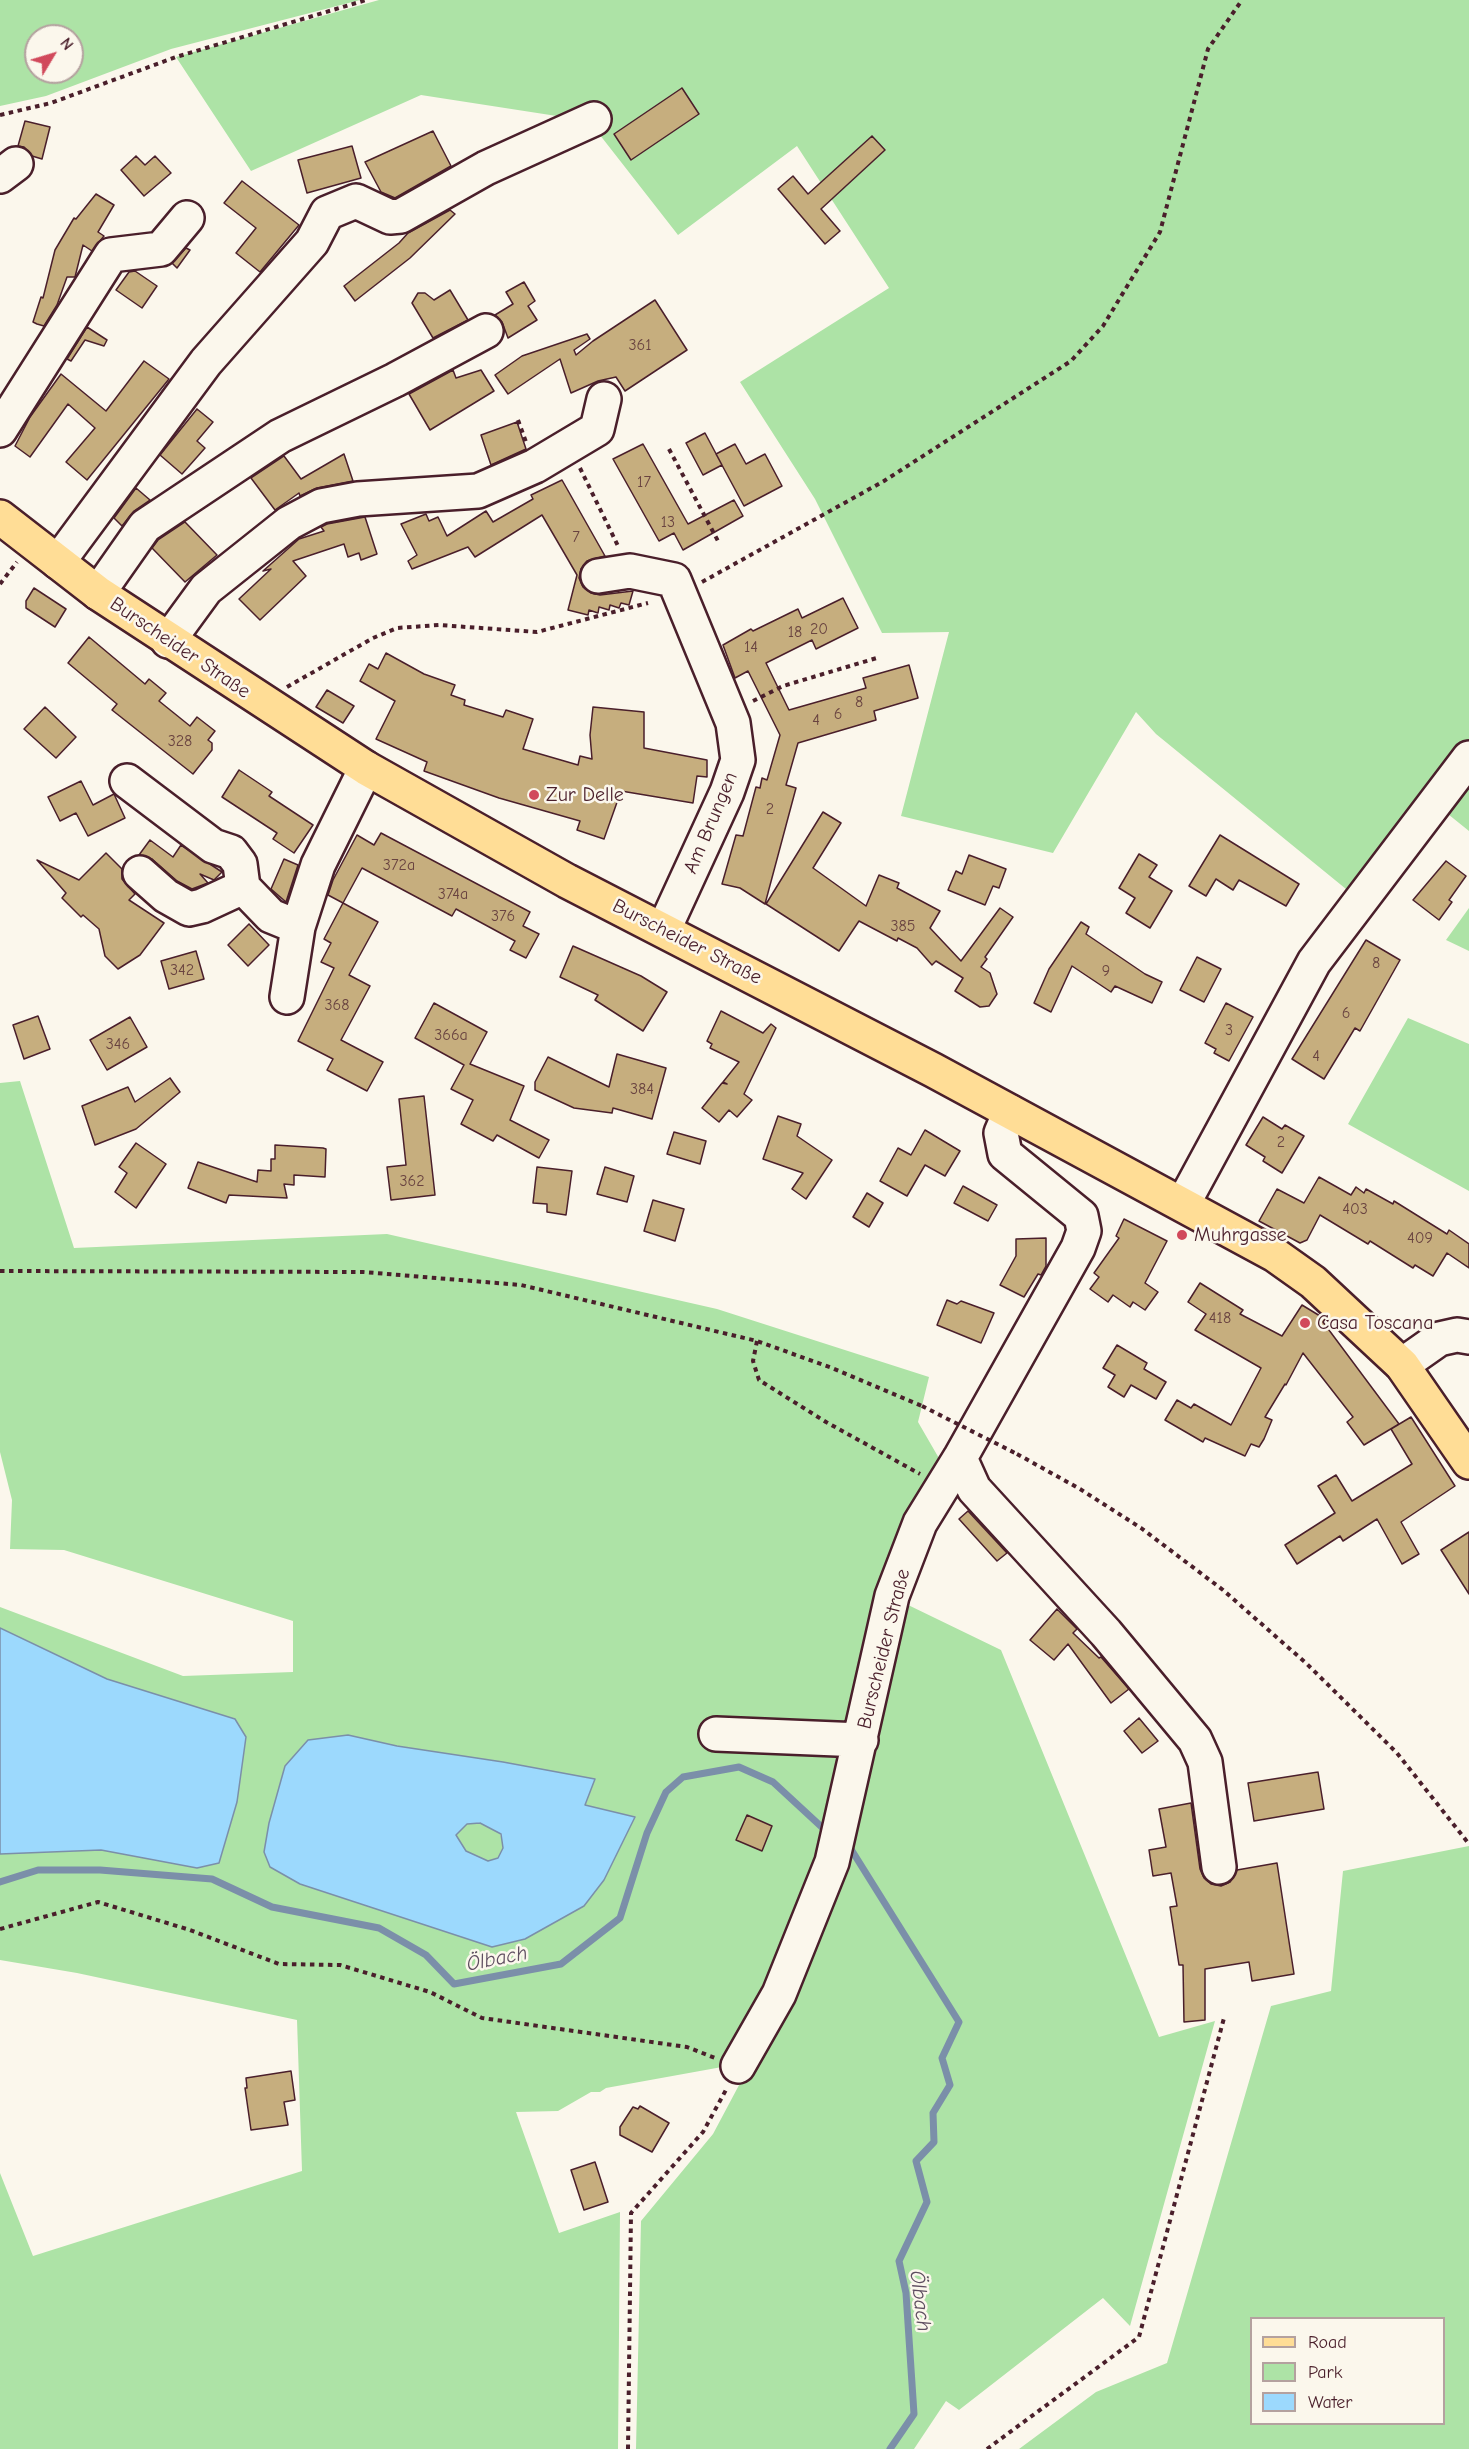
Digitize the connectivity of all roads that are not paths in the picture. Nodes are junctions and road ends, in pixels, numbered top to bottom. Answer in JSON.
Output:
{"nodes":[{"id":1,"x":594,"y":119,"type":"dead end"},
{"id":2,"x":186,"y":218,"type":"dead end"},
{"id":3,"x":486,"y":332,"type":"dead end"},
{"id":4,"x":604,"y":399,"type":"dead end"},
{"id":5,"x":0,"y":430,"type":"edge"},
{"id":6,"x":0,"y":517,"type":"edge"},
{"id":7,"x":58,"y":562,"type":"junction"},
{"id":8,"x":598,"y":576,"type":"dead end"},
{"id":9,"x":98,"y":593,"type":"junction"},
{"id":10,"x":168,"y":641,"type":"junction"},
{"id":11,"x":1469,"y":758,"type":"edge"},
{"id":12,"x":366,"y":768,"type":"junction"},
{"id":13,"x":127,"y":781,"type":"dead end"},
{"id":14,"x":140,"y":873,"type":"dead end"},
{"id":15,"x":243,"y":887,"type":"junction"},
{"id":16,"x":298,"y":927,"type":"junction"},
{"id":17,"x":664,"y":929,"type":"junction"},
{"id":18,"x":287,"y":997,"type":"dead end"},
{"id":19,"x":1010,"y":1112,"type":"junction"},
{"id":20,"x":1184,"y":1204,"type":"junction"},
{"id":21,"x":1469,"y":1337,"type":"edge"},
{"id":22,"x":1402,"y":1365,"type":"junction"},
{"id":23,"x":960,"y":1458,"type":"junction"},
{"id":24,"x":1469,"y":1462,"type":"edge"},
{"id":25,"x":716,"y":1734,"type":"dead end"},
{"id":26,"x":861,"y":1740,"type":"junction"},
{"id":27,"x":1219,"y":1867,"type":"dead end"},
{"id":28,"x":738,"y":2066,"type":"road end"}],
"edges":[{"from":1,"to":7,"type":"street"},
{"from":2,"to":5,"type":"street"},
{"from":3,"to":9,"type":"street"},
{"from":4,"to":10,"type":"street"},
{"from":6,"to":7,"type":"main road","name":"Burscheider Straße"},
{"from":7,"to":9,"type":"main road","name":"Burscheider Straße"},
{"from":8,"to":17,"type":"street","name":"Am Brungen"},
{"from":9,"to":10,"type":"main road","name":"Burscheider Straße"},
{"from":10,"to":12,"type":"main road","name":"Burscheider Straße"},
{"from":11,"to":20,"type":"street"},
{"from":12,"to":16,"type":"street"},
{"from":12,"to":17,"type":"main road","name":"Burscheider Straße"},
{"from":13,"to":15,"type":"street"},
{"from":14,"to":15,"type":"street"},
{"from":15,"to":16,"type":"street"},
{"from":16,"to":18,"type":"street"},
{"from":17,"to":19,"type":"main road","name":"Burscheider Straße"},
{"from":19,"to":20,"type":"main road","name":"Burscheider Straße"},
{"from":19,"to":23,"type":"street","name":"Burscheider Straße"},
{"from":20,"to":22,"type":"main road","name":"Burscheider Straße"},
{"from":21,"to":22,"type":"street"},
{"from":22,"to":24,"type":"main road","name":"Burscheider Straße"},
{"from":23,"to":26,"type":"street","name":"Burscheider Straße"},
{"from":23,"to":27,"type":"street"},
{"from":25,"to":26,"type":"street"},
{"from":26,"to":28,"type":"street","name":"Burscheider Straße"}]}
